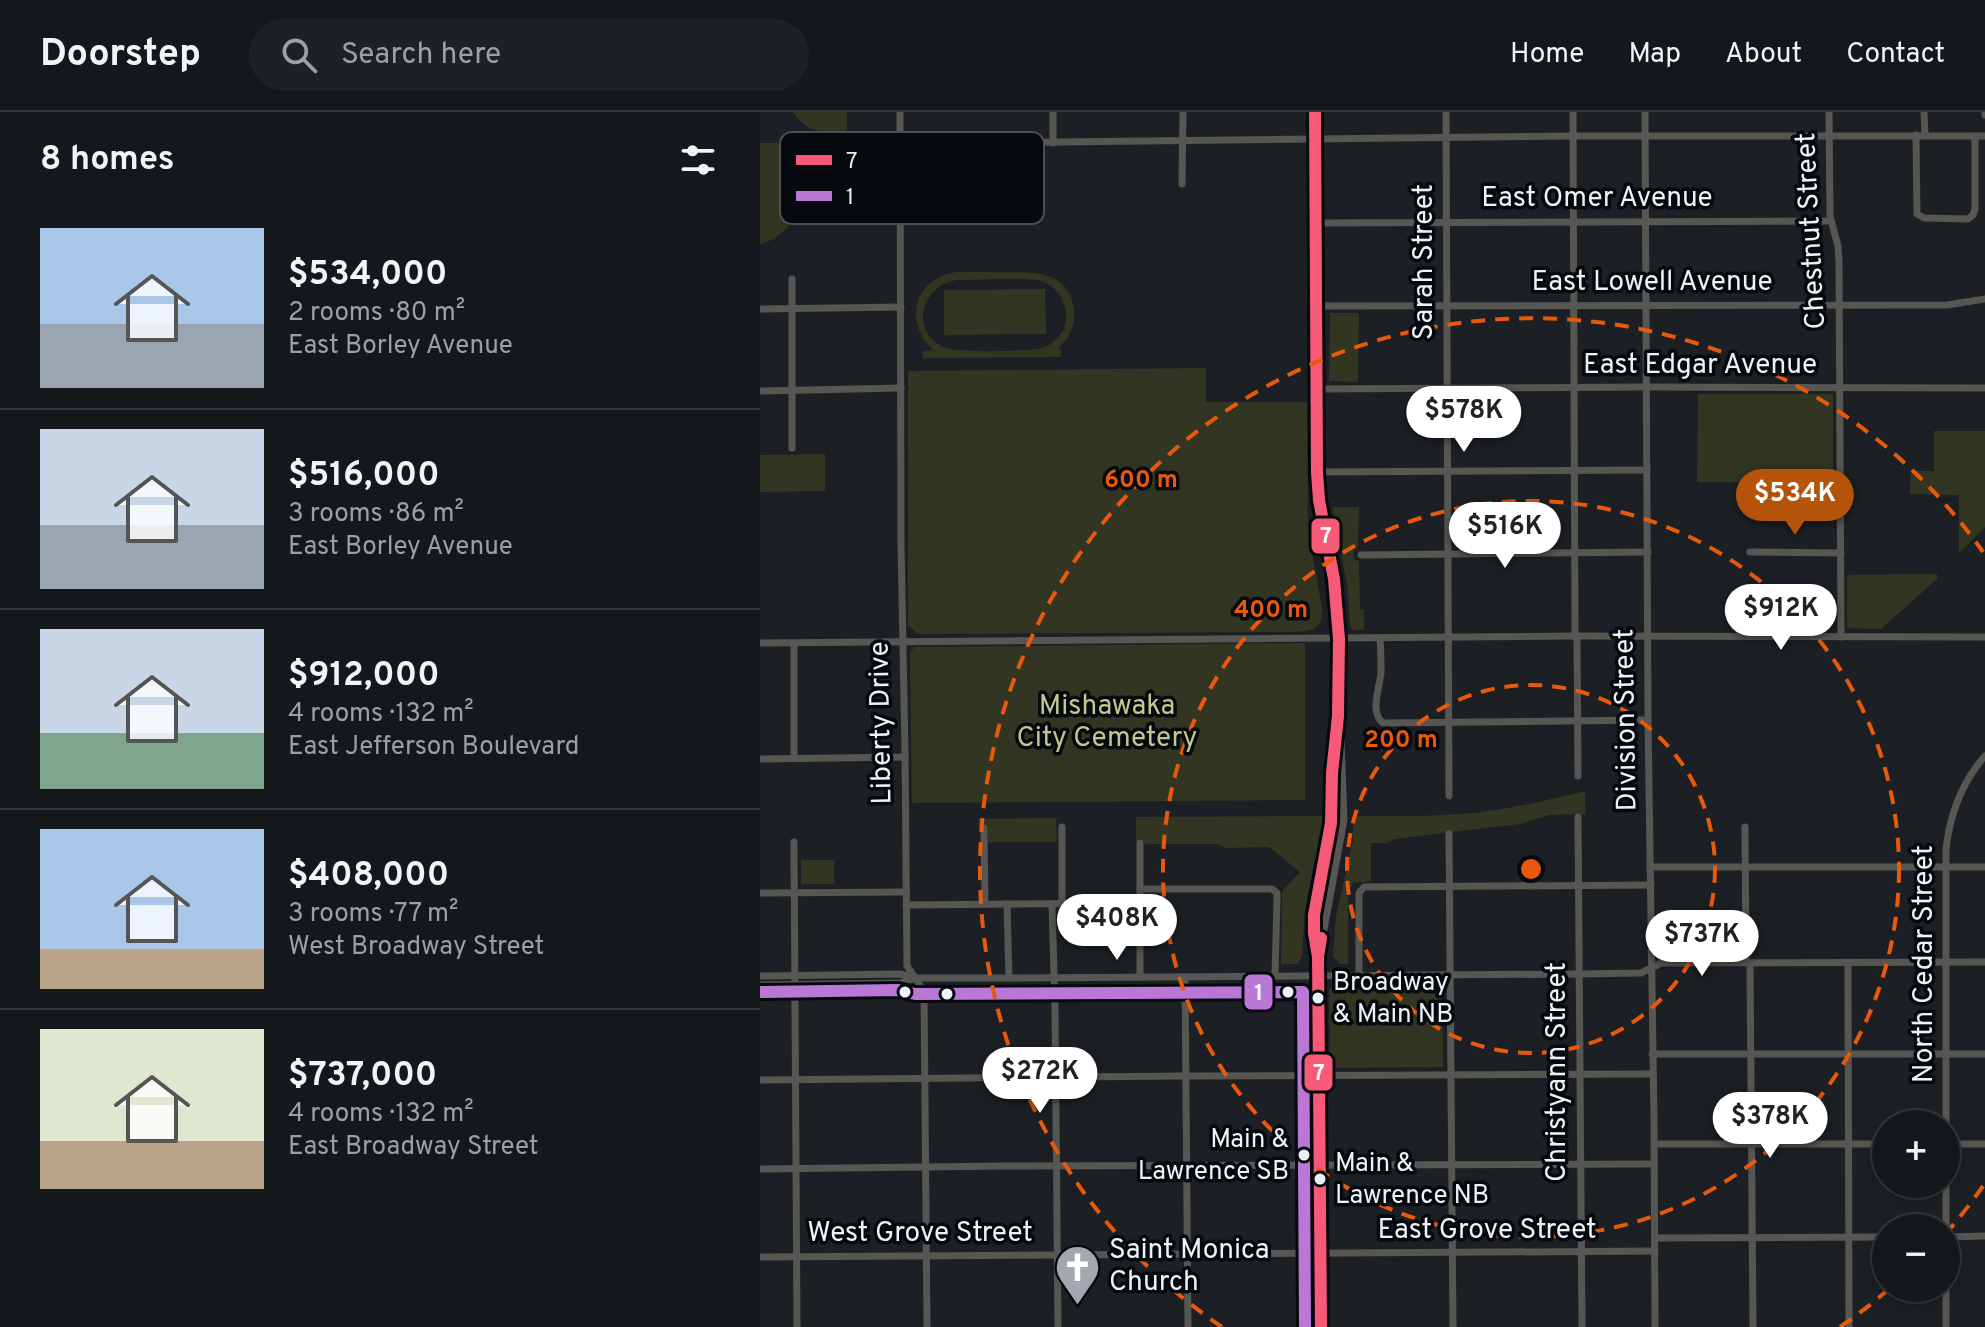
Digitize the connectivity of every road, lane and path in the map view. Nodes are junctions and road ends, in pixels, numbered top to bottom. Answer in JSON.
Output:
{"nodes":[{"id":1,"x":1053,"y":112,"type":"edge"},
{"id":2,"x":1183,"y":112,"type":"edge"},
{"id":3,"x":1315,"y":112,"type":"edge"},
{"id":4,"x":1446,"y":112,"type":"edge"},
{"id":5,"x":1573,"y":112,"type":"edge"},
{"id":6,"x":1645,"y":112,"type":"edge"},
{"id":7,"x":1829,"y":112,"type":"edge"},
{"id":8,"x":1924,"y":112,"type":"edge"},
{"id":9,"x":1829,"y":135,"type":"junction"},
{"id":10,"x":1920,"y":135,"type":"junction"},
{"id":11,"x":1573,"y":136,"type":"junction"},
{"id":12,"x":1645,"y":136,"type":"junction"},
{"id":13,"x":1975,"y":136,"type":"junction"},
{"id":14,"x":1985,"y":136,"type":"edge"},
{"id":15,"x":1447,"y":137,"type":"junction"},
{"id":16,"x":1315,"y":139,"type":"junction"},
{"id":17,"x":1182,"y":141,"type":"junction"},
{"id":18,"x":1044,"y":143,"type":"edge"},
{"id":19,"x":1053,"y":143,"type":"junction"},
{"id":20,"x":1182,"y":184,"type":"dead end"},
{"id":21,"x":1646,"y":220,"type":"junction"},
{"id":22,"x":1573,"y":221,"type":"junction"},
{"id":23,"x":1830,"y":221,"type":"junction"},
{"id":24,"x":1447,"y":222,"type":"junction"},
{"id":25,"x":1315,"y":223,"type":"junction"},
{"id":26,"x":900,"y":224,"type":"edge"},
{"id":27,"x":792,"y":279,"type":"dead end"},
{"id":28,"x":1985,"y":299,"type":"edge"},
{"id":29,"x":1574,"y":305,"type":"junction"},
{"id":30,"x":1646,"y":305,"type":"junction"},
{"id":31,"x":1840,"y":305,"type":"junction"},
{"id":32,"x":1318,"y":306,"type":"junction"},
{"id":33,"x":1447,"y":306,"type":"junction"},
{"id":34,"x":901,"y":307,"type":"junction"},
{"id":35,"x":792,"y":308,"type":"junction"},
{"id":36,"x":760,"y":309,"type":"edge"},
{"id":37,"x":1574,"y":387,"type":"junction"},
{"id":38,"x":1647,"y":387,"type":"junction"},
{"id":39,"x":901,"y":388,"type":"junction"},
{"id":40,"x":1448,"y":388,"type":"junction"},
{"id":41,"x":1840,"y":388,"type":"junction"},
{"id":42,"x":1985,"y":388,"type":"edge"},
{"id":43,"x":1318,"y":389,"type":"junction"},
{"id":44,"x":760,"y":391,"type":"edge"},
{"id":45,"x":792,"y":391,"type":"junction"},
{"id":46,"x":792,"y":448,"type":"dead end"},
{"id":47,"x":1574,"y":470,"type":"junction"},
{"id":48,"x":1647,"y":470,"type":"junction"},
{"id":49,"x":1448,"y":471,"type":"junction"},
{"id":50,"x":1317,"y":472,"type":"junction"},
{"id":51,"x":1648,"y":552,"type":"junction"},
{"id":52,"x":1750,"y":552,"type":"dead end"},
{"id":53,"x":1841,"y":553,"type":"junction"},
{"id":54,"x":1449,"y":554,"type":"junction"},
{"id":55,"x":1574,"y":554,"type":"junction"},
{"id":56,"x":1361,"y":555,"type":"dead end"},
{"id":57,"x":1576,"y":636,"type":"junction"},
{"id":58,"x":1647,"y":636,"type":"junction"},
{"id":59,"x":1448,"y":637,"type":"junction"},
{"id":60,"x":1841,"y":637,"type":"junction"},
{"id":61,"x":1985,"y":637,"type":"edge"},
{"id":62,"x":1380,"y":638,"type":"junction"},
{"id":63,"x":1339,"y":639,"type":"junction"},
{"id":64,"x":904,"y":642,"type":"junction"},
{"id":65,"x":760,"y":643,"type":"edge"},
{"id":66,"x":794,"y":643,"type":"junction"},
{"id":67,"x":1648,"y":720,"type":"junction"},
{"id":68,"x":1577,"y":721,"type":"junction"},
{"id":69,"x":1448,"y":722,"type":"junction"},
{"id":70,"x":1985,"y":756,"type":"edge"},
{"id":71,"x":905,"y":757,"type":"junction"},
{"id":72,"x":794,"y":758,"type":"junction"},
{"id":73,"x":760,"y":759,"type":"edge"},
{"id":74,"x":1578,"y":776,"type":"dead end"},
{"id":75,"x":1449,"y":796,"type":"dead end"},
{"id":76,"x":1578,"y":817,"type":"dead end"},
{"id":77,"x":1062,"y":827,"type":"dead end"},
{"id":78,"x":1745,"y":827,"type":"dead end"},
{"id":79,"x":984,"y":828,"type":"dead end"},
{"id":80,"x":1449,"y":834,"type":"dead end"},
{"id":81,"x":794,"y":842,"type":"dead end"},
{"id":82,"x":1140,"y":843,"type":"dead end"},
{"id":83,"x":1946,"y":866,"type":"junction"},
{"id":84,"x":1650,"y":867,"type":"junction"},
{"id":85,"x":1746,"y":867,"type":"junction"},
{"id":86,"x":1985,"y":867,"type":"edge"},
{"id":87,"x":1578,"y":885,"type":"junction"},
{"id":88,"x":1651,"y":885,"type":"junction"},
{"id":89,"x":1449,"y":886,"type":"junction"},
{"id":90,"x":1140,"y":889,"type":"junction"},
{"id":91,"x":906,"y":892,"type":"junction"},
{"id":92,"x":760,"y":893,"type":"edge"},
{"id":93,"x":794,"y":893,"type":"junction"},
{"id":94,"x":1140,"y":903,"type":"junction"},
{"id":95,"x":985,"y":904,"type":"junction"},
{"id":96,"x":1007,"y":904,"type":"junction"},
{"id":97,"x":1052,"y":904,"type":"junction"},
{"id":98,"x":1062,"y":904,"type":"junction"},
{"id":99,"x":906,"y":905,"type":"junction"},
{"id":100,"x":1848,"y":962,"type":"junction"},
{"id":101,"x":1946,"y":962,"type":"junction"},
{"id":102,"x":1985,"y":962,"type":"edge"},
{"id":103,"x":1748,"y":963,"type":"junction"},
{"id":104,"x":1651,"y":968,"type":"junction"},
{"id":105,"x":1579,"y":974,"type":"junction"},
{"id":106,"x":1450,"y":975,"type":"junction"},
{"id":107,"x":760,"y":976,"type":"edge"},
{"id":108,"x":1275,"y":976,"type":"junction"},
{"id":109,"x":1319,"y":976,"type":"junction"},
{"id":110,"x":1359,"y":976,"type":"junction"},
{"id":111,"x":1140,"y":977,"type":"junction"},
{"id":112,"x":1185,"y":977,"type":"junction"},
{"id":113,"x":915,"y":978,"type":"junction"},
{"id":114,"x":1009,"y":978,"type":"junction"},
{"id":115,"x":1054,"y":978,"type":"junction"},
{"id":116,"x":794,"y":980,"type":"junction"},
{"id":117,"x":760,"y":985,"type":"edge"},
{"id":118,"x":1652,"y":1054,"type":"junction"},
{"id":119,"x":1751,"y":1054,"type":"junction"},
{"id":120,"x":1849,"y":1054,"type":"junction"},
{"id":121,"x":1946,"y":1054,"type":"junction"},
{"id":122,"x":1985,"y":1054,"type":"edge"},
{"id":123,"x":1653,"y":1074,"type":"junction"},
{"id":124,"x":1450,"y":1075,"type":"junction"},
{"id":125,"x":1186,"y":1076,"type":"junction"},
{"id":126,"x":1319,"y":1076,"type":"junction"},
{"id":127,"x":1580,"y":1076,"type":"junction"},
{"id":128,"x":1056,"y":1077,"type":"junction"},
{"id":129,"x":925,"y":1079,"type":"junction"},
{"id":130,"x":760,"y":1080,"type":"edge"},
{"id":131,"x":795,"y":1080,"type":"junction"},
{"id":132,"x":1946,"y":1110,"type":"edge"},
{"id":133,"x":1654,"y":1144,"type":"junction"},
{"id":134,"x":1849,"y":1144,"type":"junction"},
{"id":135,"x":1872,"y":1144,"type":"edge"},
{"id":136,"x":1960,"y":1144,"type":"edge"},
{"id":137,"x":1985,"y":1144,"type":"edge"},
{"id":138,"x":1752,"y":1145,"type":"junction"},
{"id":139,"x":1451,"y":1164,"type":"junction"},
{"id":140,"x":1581,"y":1164,"type":"junction"},
{"id":141,"x":1654,"y":1164,"type":"junction"},
{"id":142,"x":1187,"y":1165,"type":"junction"},
{"id":143,"x":1320,"y":1165,"type":"junction"},
{"id":144,"x":1057,"y":1166,"type":"junction"},
{"id":145,"x":926,"y":1167,"type":"junction"},
{"id":146,"x":796,"y":1168,"type":"junction"},
{"id":147,"x":760,"y":1169,"type":"edge"},
{"id":148,"x":1985,"y":1236,"type":"edge"},
{"id":149,"x":1849,"y":1237,"type":"junction"},
{"id":150,"x":1872,"y":1237,"type":"edge"},
{"id":151,"x":1960,"y":1237,"type":"edge"},
{"id":152,"x":1655,"y":1238,"type":"junction"},
{"id":153,"x":1752,"y":1238,"type":"junction"},
{"id":154,"x":1655,"y":1251,"type":"junction"},
{"id":155,"x":1581,"y":1252,"type":"junction"},
{"id":156,"x":1188,"y":1253,"type":"junction"},
{"id":157,"x":1320,"y":1253,"type":"junction"},
{"id":158,"x":1452,"y":1253,"type":"junction"},
{"id":159,"x":1058,"y":1255,"type":"junction"},
{"id":160,"x":927,"y":1256,"type":"junction"},
{"id":161,"x":760,"y":1257,"type":"edge"},
{"id":162,"x":796,"y":1257,"type":"junction"},
{"id":163,"x":1946,"y":1302,"type":"edge"},
{"id":164,"x":797,"y":1327,"type":"edge"},
{"id":165,"x":927,"y":1327,"type":"edge"},
{"id":166,"x":1058,"y":1327,"type":"edge"},
{"id":167,"x":1188,"y":1327,"type":"edge"},
{"id":168,"x":1321,"y":1327,"type":"edge"},
{"id":169,"x":1453,"y":1327,"type":"edge"},
{"id":170,"x":1582,"y":1327,"type":"edge"},
{"id":171,"x":1655,"y":1327,"type":"edge"},
{"id":172,"x":1753,"y":1327,"type":"edge"},
{"id":173,"x":1849,"y":1327,"type":"edge"},
{"id":174,"x":1946,"y":1327,"type":"edge"}],
"edges":[{"from":1,"to":19,"type":"street"},
{"from":2,"to":17,"type":"street"},
{"from":3,"to":16,"type":"main road"},
{"from":4,"to":15,"type":"street","name":"Sarah Street"},
{"from":5,"to":11,"type":"street"},
{"from":6,"to":12,"type":"street","name":"Division Street"},
{"from":7,"to":9,"type":"street","name":"Chestnut Street"},
{"from":8,"to":10,"type":"street"},
{"from":9,"to":10,"type":"street"},
{"from":9,"to":12,"type":"street"},
{"from":9,"to":23,"type":"street","name":"Chestnut Street"},
{"from":10,"to":13,"type":"street"},
{"from":10,"to":13,"type":"street"},
{"from":11,"to":12,"type":"street"},
{"from":11,"to":15,"type":"street"},
{"from":11,"to":22,"type":"street"},
{"from":12,"to":21,"type":"street","name":"Division Street"},
{"from":13,"to":14,"type":"street"},
{"from":15,"to":16,"type":"street"},
{"from":15,"to":24,"type":"street","name":"Sarah Street"},
{"from":16,"to":17,"type":"street"},
{"from":16,"to":25,"type":"main road"},
{"from":17,"to":19,"type":"street"},
{"from":17,"to":20,"type":"street"},
{"from":18,"to":19,"type":"street"},
{"from":21,"to":22,"type":"street","name":"East Omer Avenue"},
{"from":21,"to":23,"type":"street","name":"East Omer Avenue"},
{"from":21,"to":30,"type":"street","name":"Division Street"},
{"from":22,"to":24,"type":"street","name":"East Omer Avenue"},
{"from":22,"to":29,"type":"street"},
{"from":23,"to":31,"type":"street","name":"Chestnut Street"},
{"from":24,"to":25,"type":"street","name":"East Omer Avenue"},
{"from":24,"to":33,"type":"street","name":"Sarah Street"},
{"from":25,"to":32,"type":"main road"},
{"from":26,"to":34,"type":"street","name":"Liberty Drive"},
{"from":27,"to":35,"type":"street"},
{"from":28,"to":31,"type":"street","name":"East Lowell Avenue"},
{"from":29,"to":30,"type":"street","name":"East Lowell Avenue"},
{"from":29,"to":33,"type":"street","name":"East Lowell Avenue"},
{"from":29,"to":37,"type":"street"},
{"from":30,"to":31,"type":"street","name":"East Lowell Avenue"},
{"from":30,"to":38,"type":"street","name":"Division Street"},
{"from":31,"to":41,"type":"street","name":"Chestnut Street"},
{"from":32,"to":33,"type":"street","name":"East Lowell Avenue"},
{"from":32,"to":43,"type":"main road"},
{"from":33,"to":40,"type":"street","name":"Sarah Street"},
{"from":34,"to":35,"type":"street"},
{"from":34,"to":39,"type":"street","name":"Liberty Drive"},
{"from":35,"to":36,"type":"street"},
{"from":35,"to":45,"type":"street"},
{"from":37,"to":38,"type":"street","name":"East Edgar Avenue"},
{"from":37,"to":40,"type":"street","name":"East Edgar Avenue"},
{"from":37,"to":47,"type":"street"},
{"from":38,"to":41,"type":"street","name":"East Edgar Avenue"},
{"from":38,"to":48,"type":"street","name":"Division Street"},
{"from":39,"to":45,"type":"street"},
{"from":39,"to":64,"type":"street","name":"Liberty Drive"},
{"from":40,"to":43,"type":"street","name":"East Edgar Avenue"},
{"from":40,"to":49,"type":"street","name":"Sarah Street"},
{"from":41,"to":42,"type":"street","name":"East Edgar Avenue"},
{"from":41,"to":53,"type":"street","name":"Chestnut Street"},
{"from":43,"to":50,"type":"main road"},
{"from":44,"to":45,"type":"street"},
{"from":45,"to":46,"type":"street"},
{"from":47,"to":48,"type":"street"},
{"from":47,"to":49,"type":"street"},
{"from":47,"to":55,"type":"street"},
{"from":48,"to":51,"type":"street","name":"Division Street"},
{"from":49,"to":50,"type":"street"},
{"from":49,"to":54,"type":"street","name":"Sarah Street"},
{"from":50,"to":63,"type":"main road"},
{"from":51,"to":55,"type":"street"},
{"from":51,"to":58,"type":"street","name":"Division Street"},
{"from":52,"to":53,"type":"street"},
{"from":53,"to":60,"type":"street","name":"Chestnut Street"},
{"from":54,"to":55,"type":"street"},
{"from":54,"to":56,"type":"street"},
{"from":54,"to":59,"type":"street","name":"Sarah Street"},
{"from":55,"to":57,"type":"street"},
{"from":57,"to":58,"type":"street"},
{"from":57,"to":59,"type":"street"},
{"from":57,"to":68,"type":"street"},
{"from":58,"to":60,"type":"street"},
{"from":58,"to":67,"type":"street","name":"Division Street"},
{"from":59,"to":62,"type":"street"},
{"from":59,"to":69,"type":"street","name":"Sarah Street"},
{"from":60,"to":61,"type":"street"},
{"from":62,"to":63,"type":"street"},
{"from":62,"to":69,"type":"street"},
{"from":63,"to":64,"type":"street"},
{"from":63,"to":109,"type":"main road"},
{"from":64,"to":66,"type":"street"},
{"from":64,"to":71,"type":"street","name":"Liberty Drive"},
{"from":65,"to":66,"type":"street"},
{"from":66,"to":72,"type":"street"},
{"from":67,"to":68,"type":"street"},
{"from":67,"to":84,"type":"street","name":"Division Street"},
{"from":68,"to":69,"type":"street"},
{"from":68,"to":74,"type":"street"},
{"from":69,"to":75,"type":"street","name":"Sarah Street"},
{"from":70,"to":83,"type":"street","name":"North Cedar Street"},
{"from":71,"to":72,"type":"street"},
{"from":71,"to":91,"type":"street","name":"Liberty Drive"},
{"from":72,"to":73,"type":"street"},
{"from":76,"to":87,"type":"street","name":"Christyann Street"},
{"from":77,"to":98,"type":"street"},
{"from":78,"to":85,"type":"street"},
{"from":79,"to":95,"type":"street"},
{"from":80,"to":89,"type":"street"},
{"from":81,"to":93,"type":"street"},
{"from":82,"to":90,"type":"street"},
{"from":83,"to":85,"type":"street"},
{"from":83,"to":86,"type":"street"},
{"from":83,"to":101,"type":"street","name":"North Cedar Street"},
{"from":84,"to":85,"type":"street"},
{"from":84,"to":88,"type":"street","name":"Division Street"},
{"from":85,"to":103,"type":"street"},
{"from":87,"to":88,"type":"street"},
{"from":87,"to":89,"type":"street"},
{"from":87,"to":105,"type":"street","name":"Christyann Street"},
{"from":88,"to":104,"type":"street","name":"Division Street"},
{"from":89,"to":106,"type":"street"},
{"from":89,"to":110,"type":"street"},
{"from":90,"to":94,"type":"street"},
{"from":90,"to":108,"type":"street"},
{"from":91,"to":93,"type":"street"},
{"from":91,"to":99,"type":"street","name":"Liberty Drive"},
{"from":92,"to":93,"type":"street"},
{"from":93,"to":116,"type":"street"},
{"from":94,"to":98,"type":"street"},
{"from":94,"to":111,"type":"street"},
{"from":95,"to":96,"type":"street"},
{"from":95,"to":99,"type":"street"},
{"from":96,"to":97,"type":"street"},
{"from":96,"to":114,"type":"street"},
{"from":97,"to":98,"type":"street"},
{"from":97,"to":115,"type":"street"},
{"from":99,"to":113,"type":"street","name":"Liberty Drive"},
{"from":100,"to":101,"type":"street"},
{"from":100,"to":103,"type":"street"},
{"from":100,"to":120,"type":"street"},
{"from":101,"to":102,"type":"street"},
{"from":101,"to":121,"type":"street","name":"North Cedar Street"},
{"from":103,"to":104,"type":"street"},
{"from":103,"to":119,"type":"street"},
{"from":104,"to":105,"type":"street"},
{"from":104,"to":118,"type":"street","name":"Division Street"},
{"from":105,"to":106,"type":"street"},
{"from":105,"to":127,"type":"street","name":"Christyann Street"},
{"from":106,"to":110,"type":"street"},
{"from":106,"to":124,"type":"street"},
{"from":107,"to":116,"type":"street"},
{"from":108,"to":109,"type":"street"},
{"from":108,"to":112,"type":"street"},
{"from":109,"to":110,"type":"street"},
{"from":109,"to":126,"type":"main road"},
{"from":111,"to":112,"type":"street"},
{"from":111,"to":115,"type":"street"},
{"from":112,"to":125,"type":"street"},
{"from":113,"to":114,"type":"street"},
{"from":113,"to":116,"type":"street"},
{"from":113,"to":129,"type":"street","name":"Liberty Drive"},
{"from":114,"to":115,"type":"street"},
{"from":115,"to":128,"type":"street"},
{"from":116,"to":117,"type":"street"},
{"from":116,"to":131,"type":"street"},
{"from":118,"to":119,"type":"street"},
{"from":118,"to":123,"type":"street","name":"Division Street"},
{"from":119,"to":120,"type":"street"},
{"from":119,"to":138,"type":"street"},
{"from":120,"to":121,"type":"street"},
{"from":120,"to":134,"type":"street"},
{"from":121,"to":122,"type":"street"},
{"from":121,"to":132,"type":"street","name":"North Cedar Street"},
{"from":123,"to":127,"type":"street"},
{"from":123,"to":133,"type":"street","name":"Division Street"},
{"from":124,"to":126,"type":"street"},
{"from":124,"to":127,"type":"street"},
{"from":124,"to":139,"type":"street"},
{"from":125,"to":126,"type":"street"},
{"from":125,"to":128,"type":"street"},
{"from":125,"to":142,"type":"street"},
{"from":126,"to":143,"type":"main road"},
{"from":127,"to":140,"type":"street","name":"Christyann Street"},
{"from":128,"to":129,"type":"street"},
{"from":128,"to":144,"type":"street"},
{"from":129,"to":131,"type":"street"},
{"from":129,"to":145,"type":"street","name":"Liberty Drive"},
{"from":130,"to":131,"type":"street"},
{"from":131,"to":146,"type":"street"},
{"from":133,"to":138,"type":"street"},
{"from":133,"to":141,"type":"street","name":"Division Street"},
{"from":134,"to":135,"type":"street"},
{"from":134,"to":138,"type":"street"},
{"from":134,"to":149,"type":"street"},
{"from":136,"to":137,"type":"street"},
{"from":138,"to":153,"type":"street"},
{"from":139,"to":140,"type":"street"},
{"from":139,"to":143,"type":"street"},
{"from":139,"to":158,"type":"street"},
{"from":140,"to":141,"type":"street"},
{"from":140,"to":155,"type":"street","name":"Christyann Street"},
{"from":141,"to":152,"type":"street","name":"Division Street"},
{"from":142,"to":143,"type":"street"},
{"from":142,"to":144,"type":"street"},
{"from":142,"to":156,"type":"street"},
{"from":143,"to":157,"type":"main road"},
{"from":144,"to":145,"type":"street"},
{"from":144,"to":159,"type":"street"},
{"from":145,"to":146,"type":"street"},
{"from":145,"to":160,"type":"street","name":"Liberty Drive"},
{"from":146,"to":147,"type":"street"},
{"from":146,"to":162,"type":"street"},
{"from":148,"to":151,"type":"street"},
{"from":149,"to":150,"type":"street"},
{"from":149,"to":153,"type":"street"},
{"from":149,"to":173,"type":"street"},
{"from":152,"to":153,"type":"street"},
{"from":152,"to":154,"type":"street","name":"Division Street"},
{"from":153,"to":172,"type":"street"},
{"from":154,"to":155,"type":"street","name":"East Grove Street"},
{"from":154,"to":171,"type":"street","name":"Division Street"},
{"from":155,"to":158,"type":"street","name":"East Grove Street"},
{"from":155,"to":170,"type":"street","name":"Christyann Street"},
{"from":156,"to":157,"type":"street","name":"West Grove Street"},
{"from":156,"to":159,"type":"street","name":"West Grove Street"},
{"from":156,"to":167,"type":"street"},
{"from":157,"to":158,"type":"street","name":"East Grove Street"},
{"from":157,"to":168,"type":"main road"},
{"from":158,"to":169,"type":"street"},
{"from":159,"to":160,"type":"street","name":"West Grove Street"},
{"from":159,"to":166,"type":"street"},
{"from":160,"to":162,"type":"street","name":"West Grove Street"},
{"from":160,"to":165,"type":"street","name":"Liberty Drive"},
{"from":161,"to":162,"type":"street","name":"West Grove Street"},
{"from":162,"to":164,"type":"street"},
{"from":163,"to":174,"type":"street","name":"North Cedar Street"}]}
